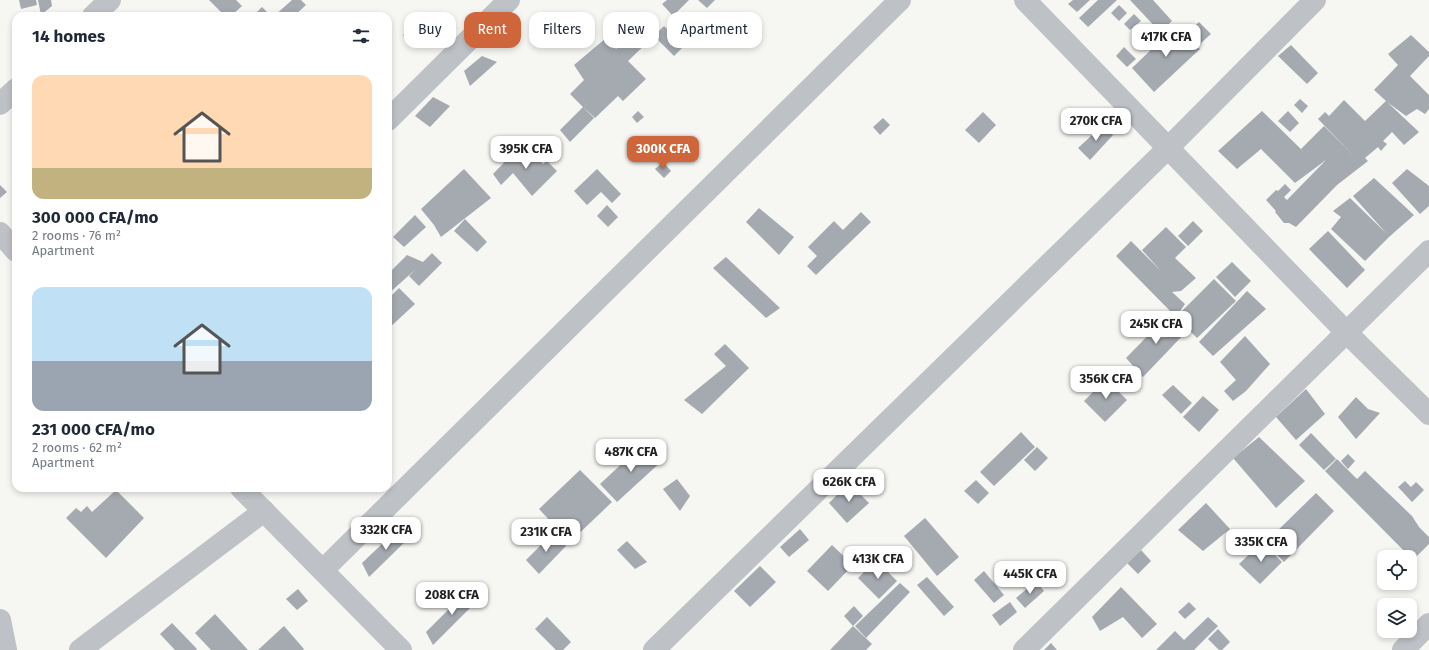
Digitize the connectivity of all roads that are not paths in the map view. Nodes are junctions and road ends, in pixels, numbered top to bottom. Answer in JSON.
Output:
{"nodes":[{"id":1,"x":110,"y":0,"type":"edge"},
{"id":2,"x":509,"y":0,"type":"edge"},
{"id":3,"x":900,"y":0,"type":"edge"},
{"id":4,"x":1025,"y":0,"type":"edge"},
{"id":5,"x":1315,"y":0,"type":"edge"},
{"id":6,"x":97,"y":12,"type":"edge"},
{"id":7,"x":12,"y":93,"type":"edge"},
{"id":8,"x":0,"y":104,"type":"edge"},
{"id":9,"x":392,"y":116,"type":"edge"},
{"id":10,"x":1168,"y":149,"type":"junction"},
{"id":11,"x":0,"y":233,"type":"edge"},
{"id":12,"x":12,"y":246,"type":"edge"},
{"id":13,"x":1429,"y":250,"type":"edge"},
{"id":14,"x":1347,"y":333,"type":"junction"},
{"id":15,"x":1429,"y":414,"type":"edge"},
{"id":16,"x":245,"y":492,"type":"edge"},
{"id":17,"x":264,"y":511,"type":"junction"},
{"id":18,"x":323,"y":570,"type":"junction"},
{"id":19,"x":0,"y":620,"type":"edge"},
{"id":20,"x":1429,"y":624,"type":"edge"},
{"id":21,"x":6,"y":650,"type":"edge"},
{"id":22,"x":80,"y":650,"type":"edge"},
{"id":23,"x":401,"y":650,"type":"edge"},
{"id":24,"x":654,"y":650,"type":"edge"},
{"id":25,"x":1024,"y":650,"type":"edge"},
{"id":26,"x":1403,"y":650,"type":"edge"}],
"edges":[{"from":1,"to":6,"type":"street"},
{"from":2,"to":9,"type":"street"},
{"from":3,"to":18,"type":"street"},
{"from":4,"to":10,"type":"street"},
{"from":5,"to":10,"type":"street"},
{"from":7,"to":8,"type":"street"},
{"from":10,"to":14,"type":"street"},
{"from":10,"to":24,"type":"street"},
{"from":11,"to":12,"type":"street"},
{"from":13,"to":14,"type":"street"},
{"from":14,"to":15,"type":"street"},
{"from":14,"to":25,"type":"street"},
{"from":16,"to":17,"type":"street"},
{"from":17,"to":18,"type":"street"},
{"from":17,"to":22,"type":"street"},
{"from":18,"to":23,"type":"street"},
{"from":19,"to":21,"type":"street"},
{"from":20,"to":26,"type":"street"}]}
